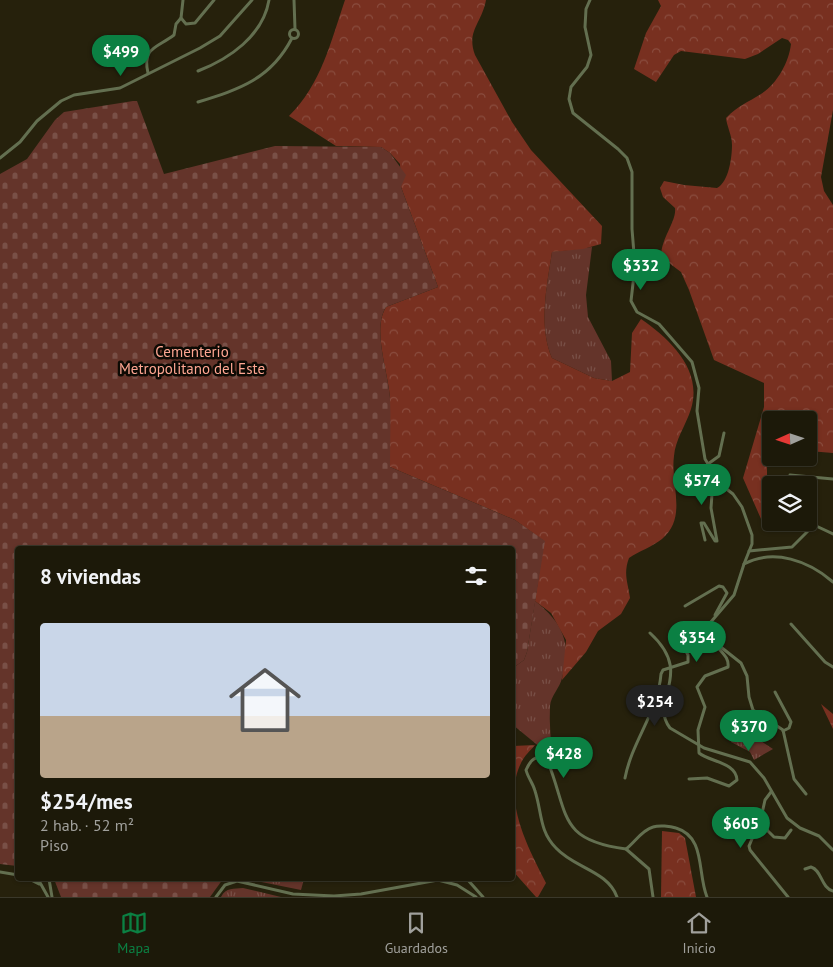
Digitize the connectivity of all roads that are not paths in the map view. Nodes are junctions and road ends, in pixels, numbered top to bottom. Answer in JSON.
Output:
{"nodes":[{"id":1,"x":183,"y":0,"type":"edge"},
{"id":2,"x":214,"y":0,"type":"edge"},
{"id":3,"x":252,"y":0,"type":"edge"},
{"id":4,"x":269,"y":0,"type":"edge"},
{"id":5,"x":294,"y":0,"type":"edge"},
{"id":6,"x":590,"y":0,"type":"edge"},
{"id":7,"x":181,"y":18,"type":"junction"},
{"id":8,"x":198,"y":71,"type":"dead end"},
{"id":9,"x":148,"y":73,"type":"junction"},
{"id":10,"x":198,"y":102,"type":"dead end"},
{"id":11,"x":0,"y":158,"type":"edge"},
{"id":12,"x":724,"y":432,"type":"dead end"},
{"id":13,"x":708,"y":464,"type":"junction"},
{"id":14,"x":790,"y":475,"type":"dead end"},
{"id":15,"x":833,"y":479,"type":"edge"},
{"id":16,"x":833,"y":534,"type":"edge"},
{"id":17,"x":704,"y":540,"type":"dead end"},
{"id":18,"x":749,"y":551,"type":"junction"},
{"id":19,"x":744,"y":564,"type":"junction"},
{"id":20,"x":833,"y":582,"type":"edge"},
{"id":21,"x":685,"y":606,"type":"dead end"},
{"id":22,"x":715,"y":615,"type":"junction"},
{"id":23,"x":790,"y":624,"type":"dead end"},
{"id":24,"x":650,"y":633,"type":"dead end"},
{"id":25,"x":711,"y":639,"type":"junction"},
{"id":26,"x":681,"y":642,"type":"dead end"},
{"id":27,"x":833,"y":666,"type":"edge"},
{"id":28,"x":672,"y":667,"type":"junction"},
{"id":29,"x":775,"y":692,"type":"dead end"},
{"id":30,"x":783,"y":732,"type":"junction"},
{"id":31,"x":697,"y":744,"type":"junction"},
{"id":32,"x":625,"y":778,"type":"dead end"},
{"id":33,"x":690,"y":779,"type":"dead end"},
{"id":34,"x":771,"y":792,"type":"junction"},
{"id":35,"x":806,"y":794,"type":"dead end"},
{"id":36,"x":761,"y":818,"type":"junction"},
{"id":37,"x":791,"y":830,"type":"dead end"},
{"id":38,"x":626,"y":848,"type":"junction"},
{"id":39,"x":833,"y":850,"type":"edge"},
{"id":40,"x":804,"y":869,"type":"dead end"},
{"id":41,"x":0,"y":872,"type":"edge"},
{"id":42,"x":15,"y":874,"type":"edge"},
{"id":43,"x":39,"y":881,"type":"edge"},
{"id":44,"x":49,"y":881,"type":"edge"},
{"id":45,"x":237,"y":881,"type":"edge"},
{"id":46,"x":237,"y":881,"type":"edge"},
{"id":47,"x":432,"y":881,"type":"edge"},
{"id":48,"x":442,"y":881,"type":"edge"},
{"id":49,"x":468,"y":881,"type":"edge"},
{"id":50,"x":833,"y":891,"type":"edge"},
{"id":51,"x":50,"y":897,"type":"edge"},
{"id":52,"x":216,"y":897,"type":"edge"},
{"id":53,"x":476,"y":897,"type":"edge"},
{"id":54,"x":483,"y":897,"type":"edge"},
{"id":55,"x":617,"y":897,"type":"edge"},
{"id":56,"x":653,"y":897,"type":"edge"},
{"id":57,"x":706,"y":897,"type":"edge"},
{"id":58,"x":788,"y":897,"type":"edge"}],
"edges":[{"from":1,"to":7,"type":"street"},
{"from":2,"to":7,"type":"street"},
{"from":3,"to":9,"type":"street"},
{"from":4,"to":8,"type":"street"},
{"from":5,"to":10,"type":"street"},
{"from":6,"to":13,"type":"street"},
{"from":7,"to":9,"type":"street"},
{"from":9,"to":11,"type":"street"},
{"from":12,"to":13,"type":"street"},
{"from":13,"to":17,"type":"street"},
{"from":13,"to":18,"type":"street"},
{"from":14,"to":15,"type":"street"},
{"from":16,"to":18,"type":"street"},
{"from":18,"to":19,"type":"street"},
{"from":19,"to":20,"type":"street"},
{"from":19,"to":22,"type":"street"},
{"from":21,"to":22,"type":"street"},
{"from":22,"to":25,"type":"street"},
{"from":23,"to":27,"type":"street"},
{"from":24,"to":28,"type":"street"},
{"from":25,"to":30,"type":"street"},
{"from":25,"to":31,"type":"street"},
{"from":26,"to":28,"type":"street"},
{"from":28,"to":31,"type":"street"},
{"from":28,"to":32,"type":"street"},
{"from":29,"to":30,"type":"street"},
{"from":30,"to":35,"type":"street"},
{"from":31,"to":33,"type":"street"},
{"from":31,"to":34,"type":"street"},
{"from":34,"to":36,"type":"street"},
{"from":34,"to":39,"type":"street"},
{"from":36,"to":37,"type":"street"},
{"from":36,"to":58,"type":"street"},
{"from":38,"to":55,"type":"street"},
{"from":38,"to":56,"type":"street"},
{"from":38,"to":57,"type":"street"},
{"from":40,"to":50,"type":"street"},
{"from":41,"to":42,"type":"street"},
{"from":43,"to":51,"type":"street"},
{"from":44,"to":51,"type":"street"},
{"from":45,"to":52,"type":"street"},
{"from":46,"to":47,"type":"street"},
{"from":48,"to":53,"type":"street"},
{"from":49,"to":54,"type":"street"}]}
